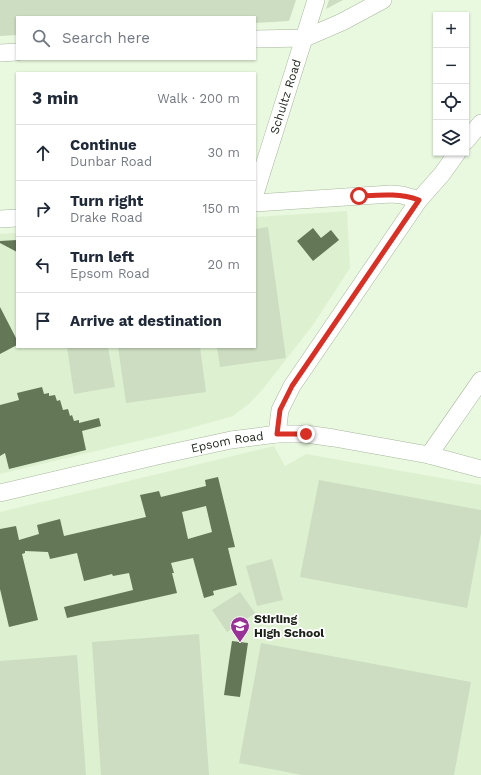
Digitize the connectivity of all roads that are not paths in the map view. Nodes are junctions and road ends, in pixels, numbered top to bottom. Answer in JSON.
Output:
{"nodes":[{"id":1,"x":316,"y":0,"type":"edge"},
{"id":2,"x":383,"y":0,"type":"edge"},
{"id":3,"x":305,"y":38,"type":"junction"},
{"id":4,"x":256,"y":39,"type":"edge"},
{"id":5,"x":16,"y":52,"type":"edge"},
{"id":6,"x":0,"y":53,"type":"edge"},
{"id":7,"x":481,"y":124,"type":"edge"},
{"id":8,"x":469,"y":138,"type":"edge"},
{"id":9,"x":455,"y":156,"type":"edge"},
{"id":10,"x":256,"y":191,"type":"edge"},
{"id":11,"x":419,"y":200,"type":"junction"},
{"id":12,"x":256,"y":203,"type":"edge"},
{"id":13,"x":16,"y":218,"type":"edge"},
{"id":14,"x":0,"y":219,"type":"edge"},
{"id":15,"x":481,"y":380,"type":"edge"},
{"id":16,"x":277,"y":434,"type":"junction"},
{"id":17,"x":429,"y":455,"type":"junction"},
{"id":18,"x":481,"y":469,"type":"edge"},
{"id":19,"x":0,"y":493,"type":"edge"}],
"edges":[{"from":1,"to":3,"type":"street","name":"Schultz Road"},
{"from":2,"to":3,"type":"street"},
{"from":3,"to":4,"type":"street"},
{"from":3,"to":10,"type":"street","name":"Schultz Road"},
{"from":5,"to":6,"type":"street"},
{"from":7,"to":8,"type":"street"},
{"from":9,"to":11,"type":"street"},
{"from":11,"to":12,"type":"street"},
{"from":11,"to":16,"type":"street"},
{"from":13,"to":14,"type":"street"},
{"from":15,"to":17,"type":"street"},
{"from":16,"to":17,"type":"street","name":"Epsom Road"},
{"from":16,"to":19,"type":"street","name":"Epsom Road"},
{"from":17,"to":18,"type":"street","name":"Epsom Road"}]}
